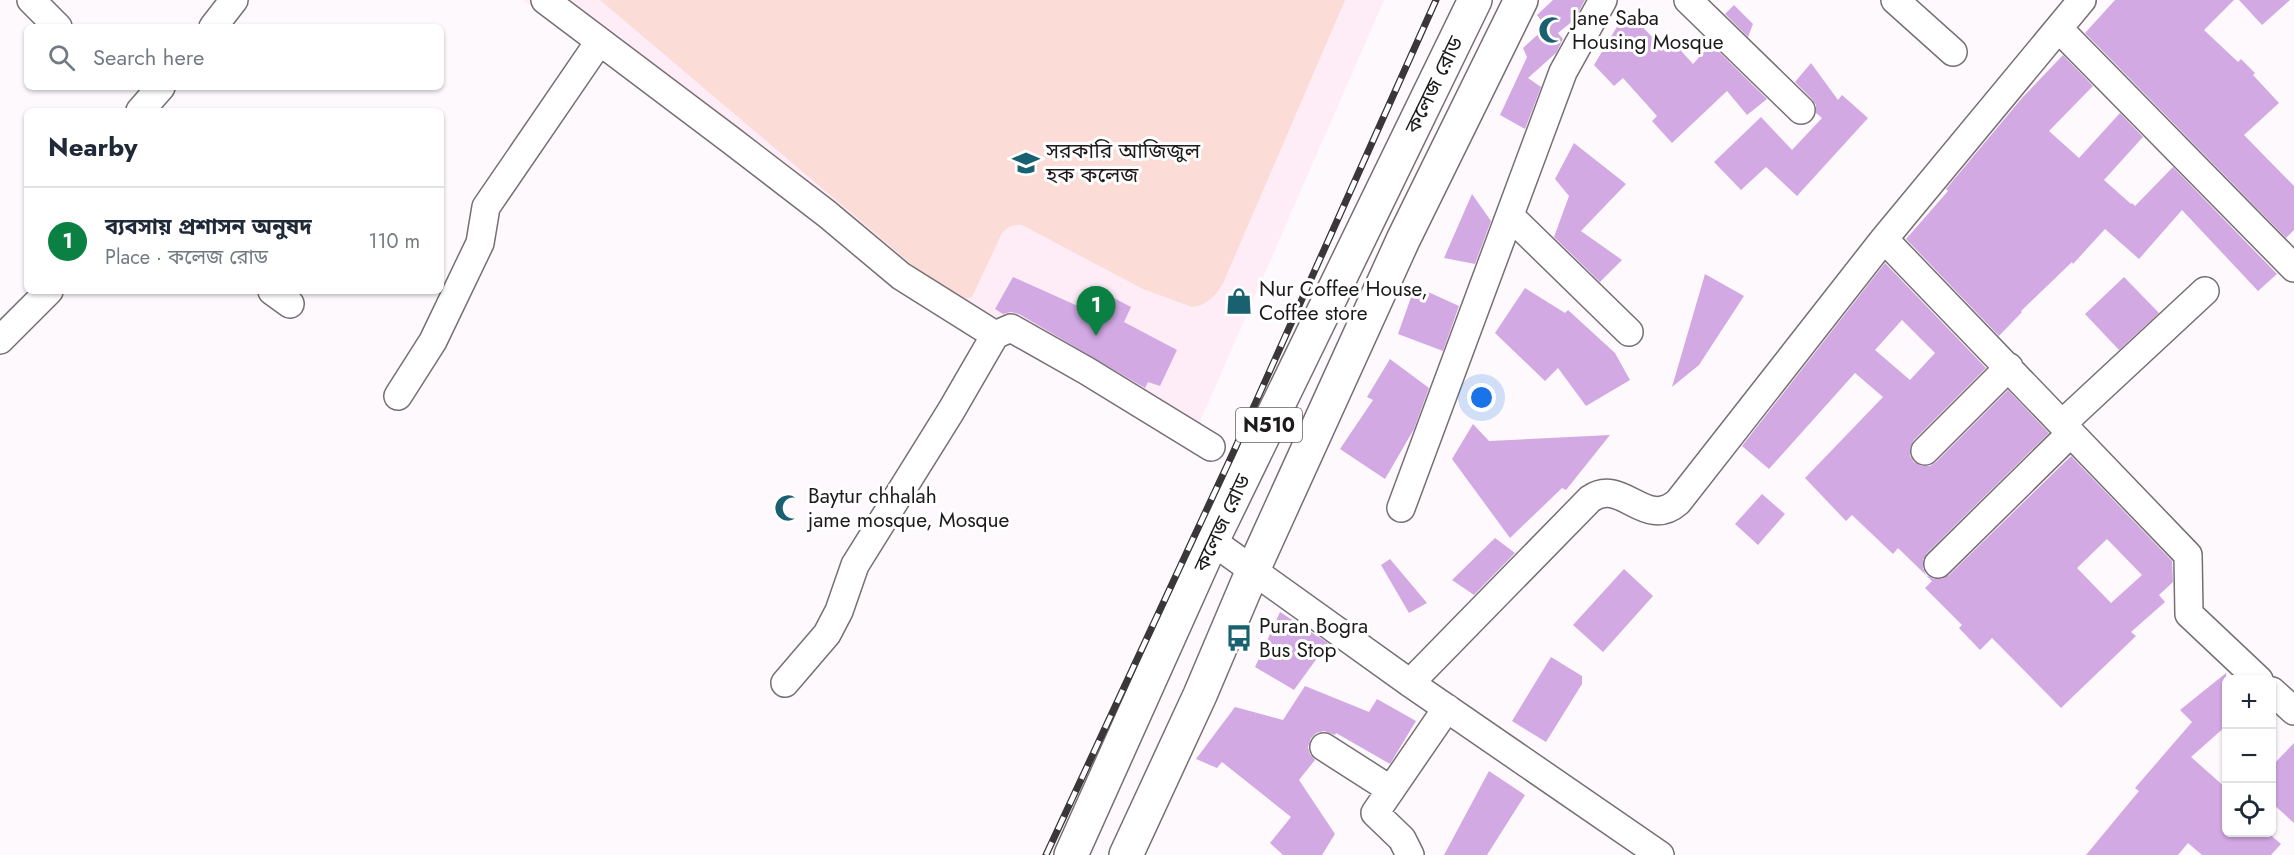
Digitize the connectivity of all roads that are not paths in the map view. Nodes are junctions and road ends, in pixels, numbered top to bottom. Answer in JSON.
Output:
{"nodes":[{"id":1,"x":32,"y":0,"type":"edge"},
{"id":2,"x":234,"y":0,"type":"edge"},
{"id":3,"x":546,"y":0,"type":"edge"},
{"id":4,"x":1475,"y":0,"type":"edge"},
{"id":5,"x":1521,"y":0,"type":"edge"},
{"id":6,"x":1603,"y":0,"type":"edge"},
{"id":7,"x":1688,"y":0,"type":"edge"},
{"id":8,"x":1895,"y":0,"type":"edge"},
{"id":9,"x":2082,"y":0,"type":"edge"},
{"id":10,"x":55,"y":24,"type":"edge"},
{"id":11,"x":215,"y":24,"type":"edge"},
{"id":12,"x":2059,"y":29,"type":"junction"},
{"id":13,"x":599,"y":42,"type":"junction"},
{"id":14,"x":1953,"y":52,"type":"dead end"},
{"id":15,"x":158,"y":90,"type":"edge"},
{"id":16,"x":143,"y":108,"type":"edge"},
{"id":17,"x":1801,"y":110,"type":"dead end"},
{"id":18,"x":1510,"y":216,"type":"junction"},
{"id":19,"x":1884,"y":239,"type":"junction"},
{"id":20,"x":2294,"y":268,"type":"edge"},
{"id":21,"x":2205,"y":291,"type":"dead end"},
{"id":22,"x":46,"y":294,"type":"edge"},
{"id":23,"x":1629,"y":332,"type":"dead end"},
{"id":24,"x":995,"y":335,"type":"junction"},
{"id":25,"x":0,"y":340,"type":"edge"},
{"id":26,"x":2009,"y":367,"type":"junction"},
{"id":27,"x":398,"y":396,"type":"dead end"},
{"id":28,"x":2067,"y":428,"type":"junction"},
{"id":29,"x":1211,"y":447,"type":"dead end"},
{"id":30,"x":1925,"y":451,"type":"dead end"},
{"id":31,"x":1401,"y":508,"type":"dead end"},
{"id":32,"x":1212,"y":541,"type":"junction"},
{"id":33,"x":1938,"y":564,"type":"dead end"},
{"id":34,"x":1253,"y":570,"type":"junction"},
{"id":35,"x":2254,"y":675,"type":"edge"},
{"id":36,"x":785,"y":683,"type":"dead end"},
{"id":37,"x":1410,"y":683,"type":"junction"},
{"id":38,"x":2276,"y":695,"type":"edge"},
{"id":39,"x":1447,"y":708,"type":"junction"},
{"id":40,"x":2294,"y":711,"type":"edge"},
{"id":41,"x":1324,"y":747,"type":"dead end"},
{"id":42,"x":1391,"y":790,"type":"junction"},
{"id":43,"x":1071,"y":855,"type":"edge"},
{"id":44,"x":1126,"y":855,"type":"edge"},
{"id":45,"x":1410,"y":855,"type":"edge"},
{"id":46,"x":1660,"y":855,"type":"edge"}],
"edges":[{"from":1,"to":10,"type":"street"},
{"from":2,"to":11,"type":"street"},
{"from":3,"to":13,"type":"street"},
{"from":4,"to":32,"type":"highway","name":"কলেজ রোড","number":"N510"},
{"from":5,"to":34,"type":"highway","name":"কলেজ রোড","number":"N510"},
{"from":6,"to":18,"type":"street"},
{"from":7,"to":17,"type":"street"},
{"from":8,"to":14,"type":"street"},
{"from":9,"to":12,"type":"street"},
{"from":12,"to":19,"type":"street"},
{"from":12,"to":20,"type":"street"},
{"from":13,"to":24,"type":"street"},
{"from":13,"to":27,"type":"street"},
{"from":15,"to":16,"type":"street"},
{"from":18,"to":23,"type":"street"},
{"from":18,"to":31,"type":"street"},
{"from":19,"to":26,"type":"street"},
{"from":19,"to":37,"type":"street"},
{"from":21,"to":28,"type":"street"},
{"from":22,"to":25,"type":"street"},
{"from":24,"to":29,"type":"street"},
{"from":24,"to":36,"type":"street"},
{"from":26,"to":28,"type":"street"},
{"from":26,"to":30,"type":"street"},
{"from":28,"to":33,"type":"street"},
{"from":28,"to":35,"type":"street"},
{"from":32,"to":34,"type":"street"},
{"from":32,"to":43,"type":"highway","name":"কলেজ রোড","number":"N510"},
{"from":34,"to":37,"type":"street"},
{"from":34,"to":44,"type":"highway","name":"কলেজ রোড","number":"N510"},
{"from":37,"to":39,"type":"street"},
{"from":38,"to":40,"type":"street"},
{"from":39,"to":42,"type":"street"},
{"from":39,"to":46,"type":"street"},
{"from":41,"to":42,"type":"street"},
{"from":42,"to":45,"type":"street"}]}
